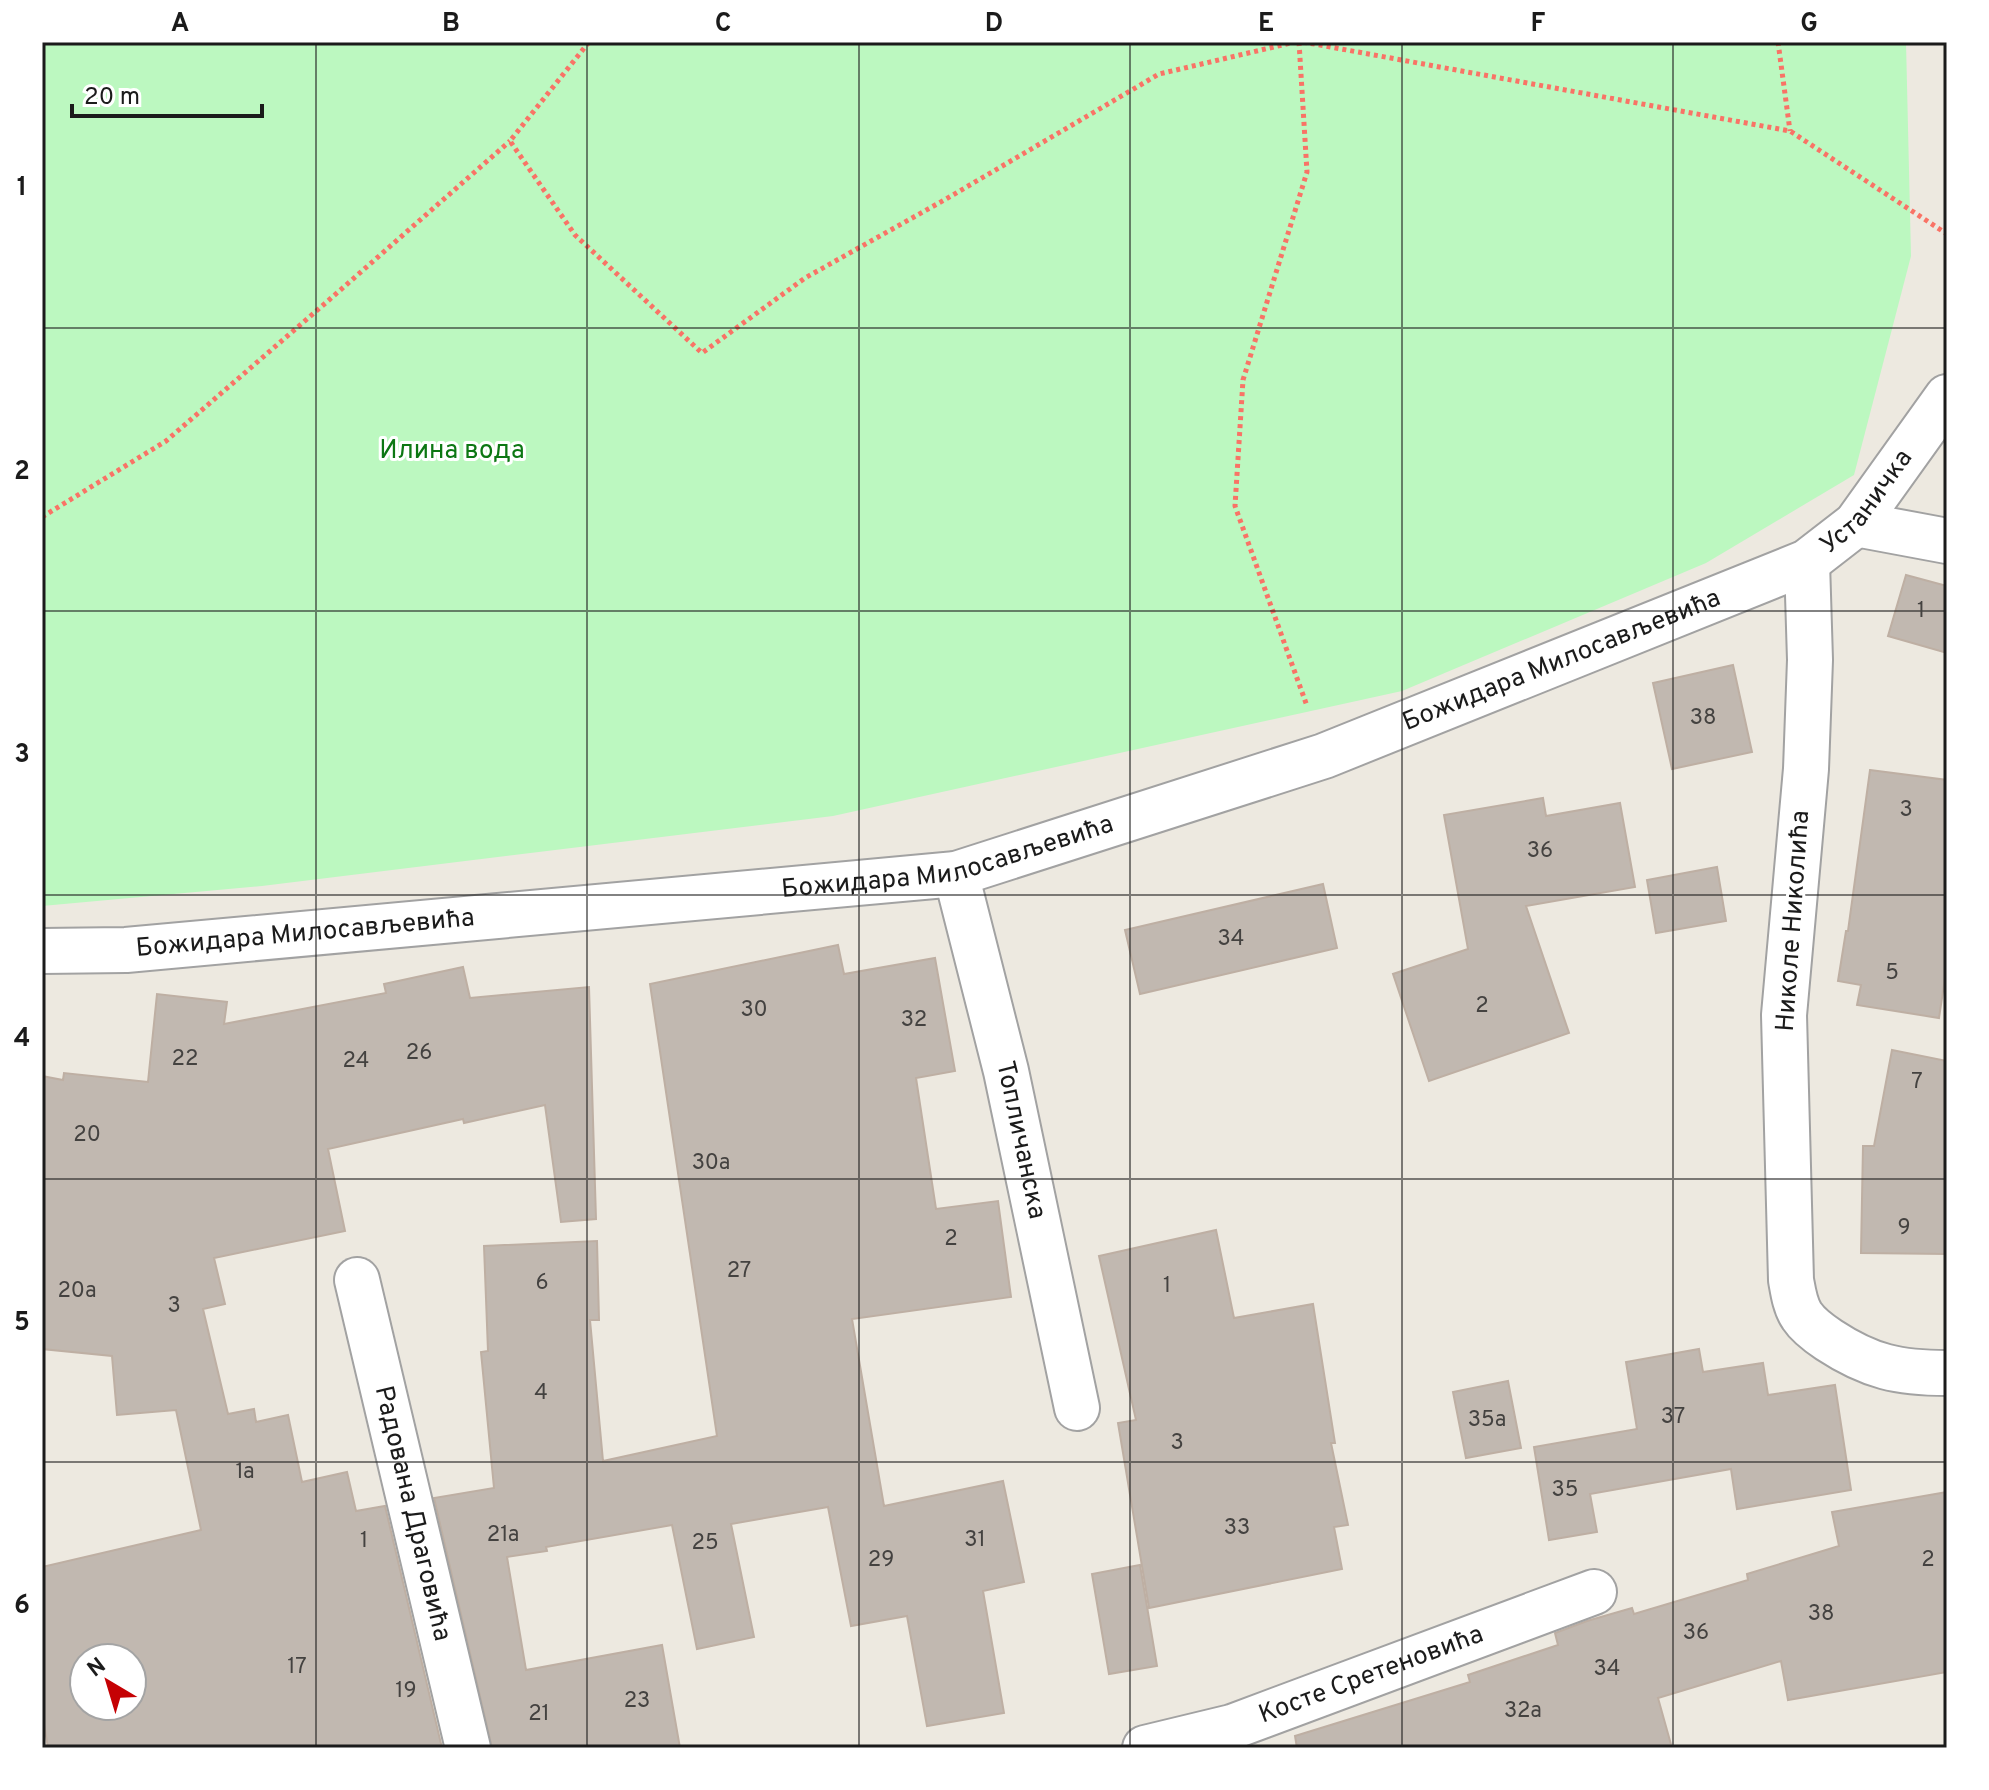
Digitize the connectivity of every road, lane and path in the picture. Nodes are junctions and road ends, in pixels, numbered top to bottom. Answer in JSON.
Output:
{"nodes":[{"id":1,"x":589,"y":42,"type":"edge"},
{"id":2,"x":1299,"y":42,"type":"edge"},
{"id":3,"x":1778,"y":42,"type":"edge"},
{"id":4,"x":1790,"y":131,"type":"junction"},
{"id":5,"x":510,"y":141,"type":"junction"},
{"id":6,"x":1947,"y":234,"type":"edge"},
{"id":7,"x":1947,"y":397,"type":"edge"},
{"id":8,"x":42,"y":517,"type":"edge"},
{"id":9,"x":1856,"y":524,"type":"junction"},
{"id":10,"x":1947,"y":541,"type":"edge"},
{"id":11,"x":1807,"y":562,"type":"junction"},
{"id":12,"x":1324,"y":756,"type":"junction"},
{"id":13,"x":956,"y":874,"type":"junction"},
{"id":14,"x":42,"y":951,"type":"edge"},
{"id":15,"x":357,"y":1280,"type":"dead end"},
{"id":16,"x":1947,"y":1373,"type":"edge"},
{"id":17,"x":1077,"y":1408,"type":"dead end"},
{"id":18,"x":1594,"y":1592,"type":"dead end"},
{"id":19,"x":468,"y":1748,"type":"edge"},
{"id":20,"x":1145,"y":1748,"type":"edge"}],
"edges":[{"from":1,"to":5,"type":"path"},
{"from":2,"to":4,"type":"path"},
{"from":2,"to":5,"type":"path"},
{"from":2,"to":12,"type":"path"},
{"from":3,"to":4,"type":"path"},
{"from":4,"to":6,"type":"path"},
{"from":5,"to":8,"type":"path"},
{"from":7,"to":9,"type":"street","name":"Устаничка"},
{"from":9,"to":10,"type":"street"},
{"from":9,"to":11,"type":"street","name":"Устаничка"},
{"from":11,"to":12,"type":"street","name":"Божидара Милосављевића"},
{"from":11,"to":16,"type":"street","name":"Николе Николића"},
{"from":12,"to":13,"type":"street","name":"Божидара Милосављевића"},
{"from":13,"to":14,"type":"street","name":"Божидара Милосављевића"},
{"from":13,"to":17,"type":"street","name":"Топличанска"},
{"from":15,"to":19,"type":"street","name":"Радована Драговића"},
{"from":18,"to":20,"type":"street","name":"Косте Сретеновића"}]}
